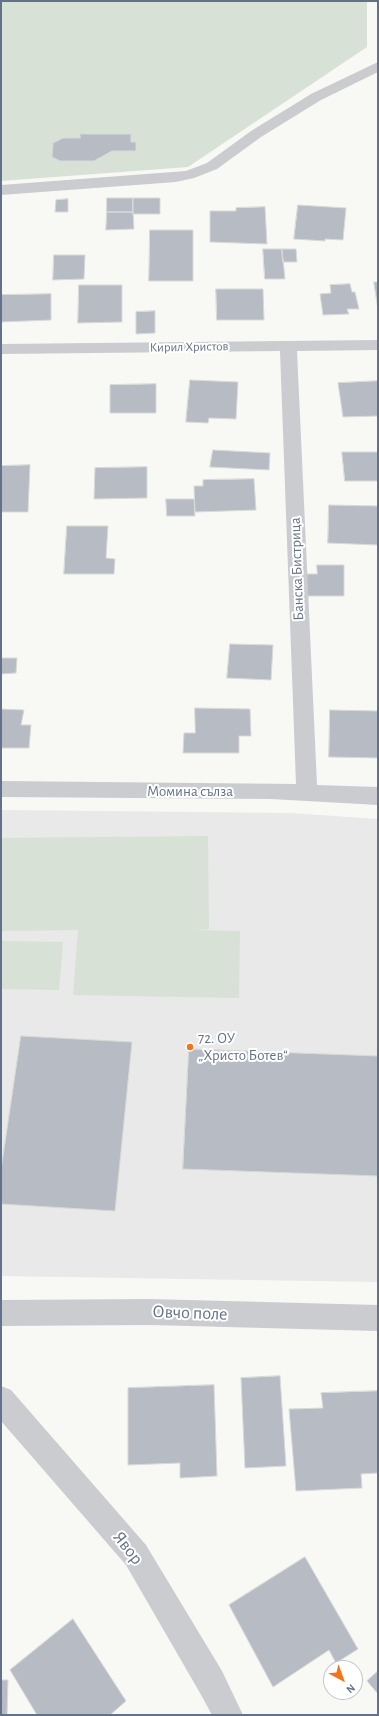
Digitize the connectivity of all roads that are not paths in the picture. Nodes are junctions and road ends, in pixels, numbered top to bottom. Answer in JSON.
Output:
{"nodes":[{"id":1,"x":378,"y":66,"type":"edge"},
{"id":2,"x":1,"y":190,"type":"edge"},
{"id":3,"x":378,"y":345,"type":"edge"},
{"id":4,"x":288,"y":346,"type":"junction"},
{"id":5,"x":1,"y":349,"type":"edge"},
{"id":6,"x":1,"y":789,"type":"edge"},
{"id":7,"x":306,"y":792,"type":"junction"},
{"id":8,"x":378,"y":796,"type":"edge"},
{"id":9,"x":1,"y":1313,"type":"edge"},
{"id":10,"x":378,"y":1318,"type":"edge"},
{"id":11,"x":1,"y":1400,"type":"edge"},
{"id":12,"x":228,"y":1715,"type":"edge"}],
"edges":[{"from":1,"to":2,"type":"street"},
{"from":3,"to":4,"type":"street","name":"Кирил Христов"},
{"from":4,"to":5,"type":"street","name":"Кирил Христов"},
{"from":4,"to":7,"type":"street","name":"Банска Бистрица"},
{"from":6,"to":7,"type":"street","name":"Момина сълза"},
{"from":7,"to":8,"type":"street","name":"Момина сълза"},
{"from":9,"to":10,"type":"street","name":"Овчо поле"},
{"from":11,"to":12,"type":"street","name":"Явор"}]}
